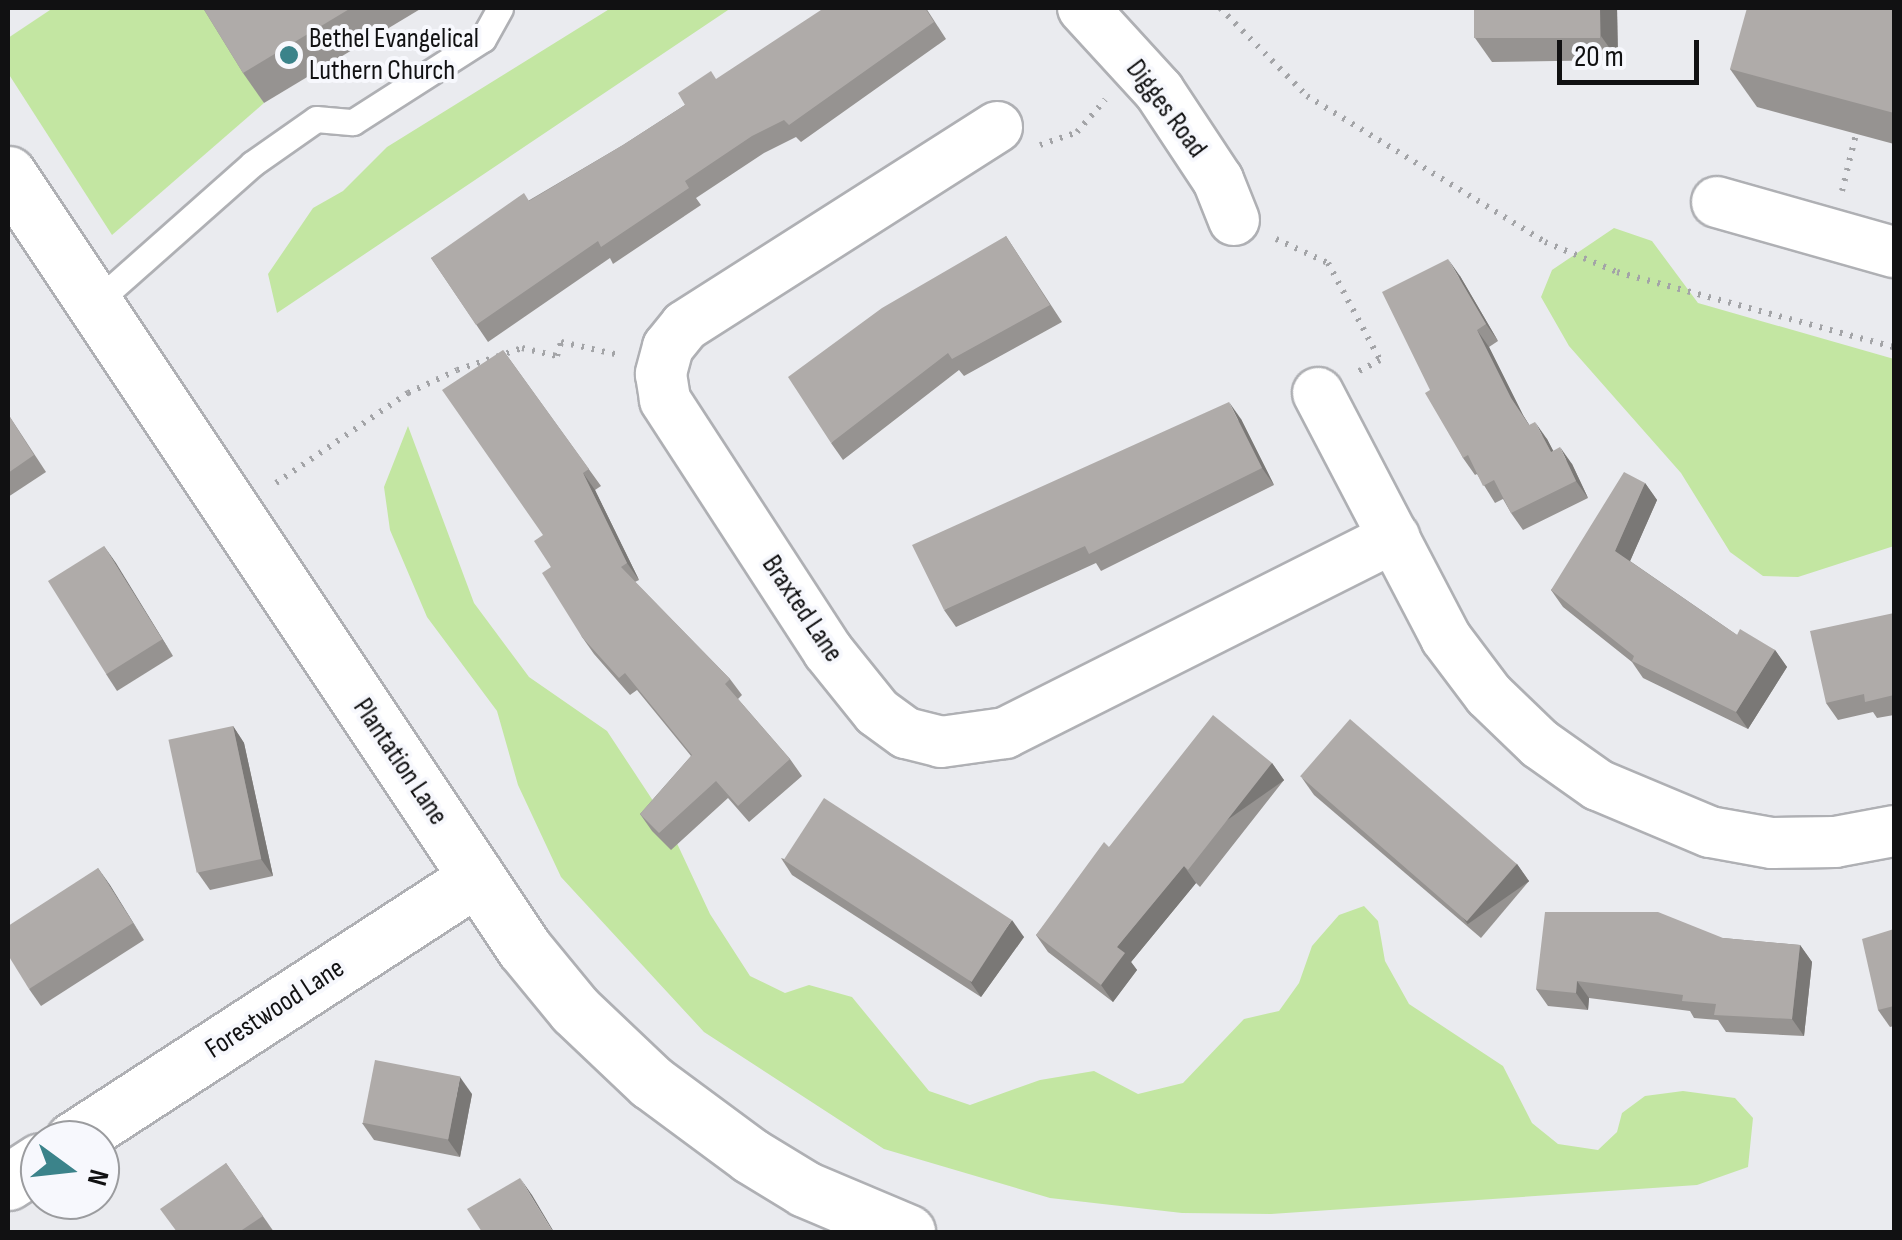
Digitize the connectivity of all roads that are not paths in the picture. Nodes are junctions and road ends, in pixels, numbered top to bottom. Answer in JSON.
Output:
{"nodes":[{"id":1,"x":500,"y":8,"type":"edge"},
{"id":2,"x":1083,"y":8,"type":"edge"},
{"id":3,"x":993,"y":130,"type":"road end"},
{"id":4,"x":8,"y":174,"type":"edge"},
{"id":5,"x":1717,"y":202,"type":"dead end"},
{"id":6,"x":1234,"y":220,"type":"road end"},
{"id":7,"x":1894,"y":252,"type":"edge"},
{"id":8,"x":94,"y":304,"type":"junction"},
{"id":9,"x":1318,"y":393,"type":"road end"},
{"id":10,"x":1394,"y":537,"type":"junction"},
{"id":11,"x":1894,"y":831,"type":"edge"},
{"id":12,"x":477,"y":878,"type":"junction"},
{"id":13,"x":104,"y":1120,"type":"edge"},
{"id":14,"x":907,"y":1232,"type":"edge"}],
"edges":[{"from":1,"to":8,"type":"lane"},
{"from":2,"to":6,"type":"street","name":"Digges Road"},
{"from":3,"to":10,"type":"street","name":"Braxted Lane"},
{"from":4,"to":8,"type":"street","name":"Plantation Lane"},
{"from":5,"to":7,"type":"street"},
{"from":8,"to":12,"type":"street","name":"Plantation Lane"},
{"from":9,"to":10,"type":"street"},
{"from":10,"to":11,"type":"street"},
{"from":12,"to":13,"type":"street","name":"Forestwood Lane"},
{"from":12,"to":14,"type":"street","name":"Plantation Lane"}]}
